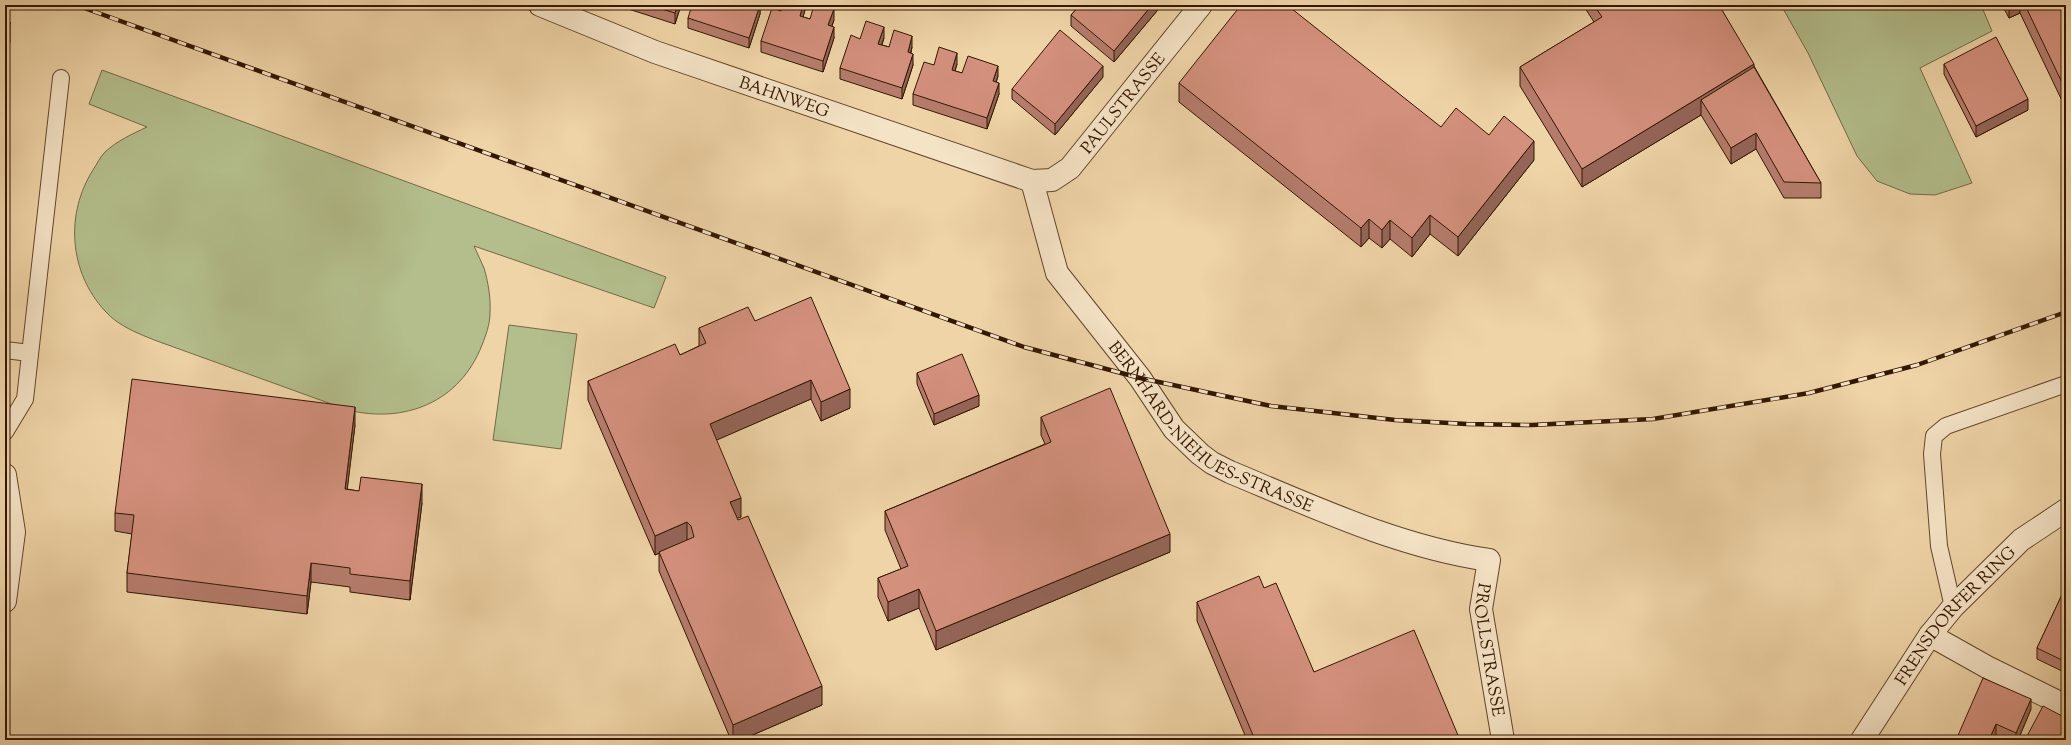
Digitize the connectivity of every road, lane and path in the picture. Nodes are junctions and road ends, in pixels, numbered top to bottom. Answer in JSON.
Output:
{"nodes":[{"id":1,"x":540,"y":5,"type":"edge"},
{"id":2,"x":1201,"y":5,"type":"edge"},
{"id":3,"x":61,"y":78,"type":"dead end"},
{"id":4,"x":1032,"y":181,"type":"junction"},
{"id":5,"x":5,"y":350,"type":"edge"},
{"id":6,"x":30,"y":353,"type":"junction"},
{"id":7,"x":2066,"y":384,"type":"edge"},
{"id":8,"x":5,"y":432,"type":"edge"},
{"id":9,"x":5,"y":475,"type":"edge"},
{"id":10,"x":2066,"y":510,"type":"edge"},
{"id":11,"x":1490,"y":560,"type":"joint"},
{"id":12,"x":5,"y":601,"type":"edge"},
{"id":13,"x":1953,"y":607,"type":"junction"},
{"id":14,"x":1930,"y":635,"type":"junction"},
{"id":15,"x":2066,"y":706,"type":"edge"},
{"id":16,"x":1503,"y":740,"type":"edge"},
{"id":17,"x":1862,"y":740,"type":"edge"}],
"edges":[{"from":1,"to":4,"type":"street","name":"BAHNWEG"},
{"from":2,"to":4,"type":"street","name":"PAULSTRASSE"},
{"from":3,"to":6,"type":"lane"},
{"from":4,"to":11,"type":"street","name":"BERNHARD-NIEHUES-STRASSE"},
{"from":5,"to":6,"type":"lane"},
{"from":6,"to":8,"type":"lane"},
{"from":7,"to":13,"type":"lane"},
{"from":9,"to":12,"type":"street"},
{"from":10,"to":13,"type":"street","name":"FRENSDORFER RING"},
{"from":11,"to":16,"type":"street","name":"PROLLSTRASSE"},
{"from":13,"to":14,"type":"street","name":"FRENSDORFER RING"},
{"from":14,"to":15,"type":"street"},
{"from":14,"to":17,"type":"street","name":"FRENSDORFER RING"}]}
